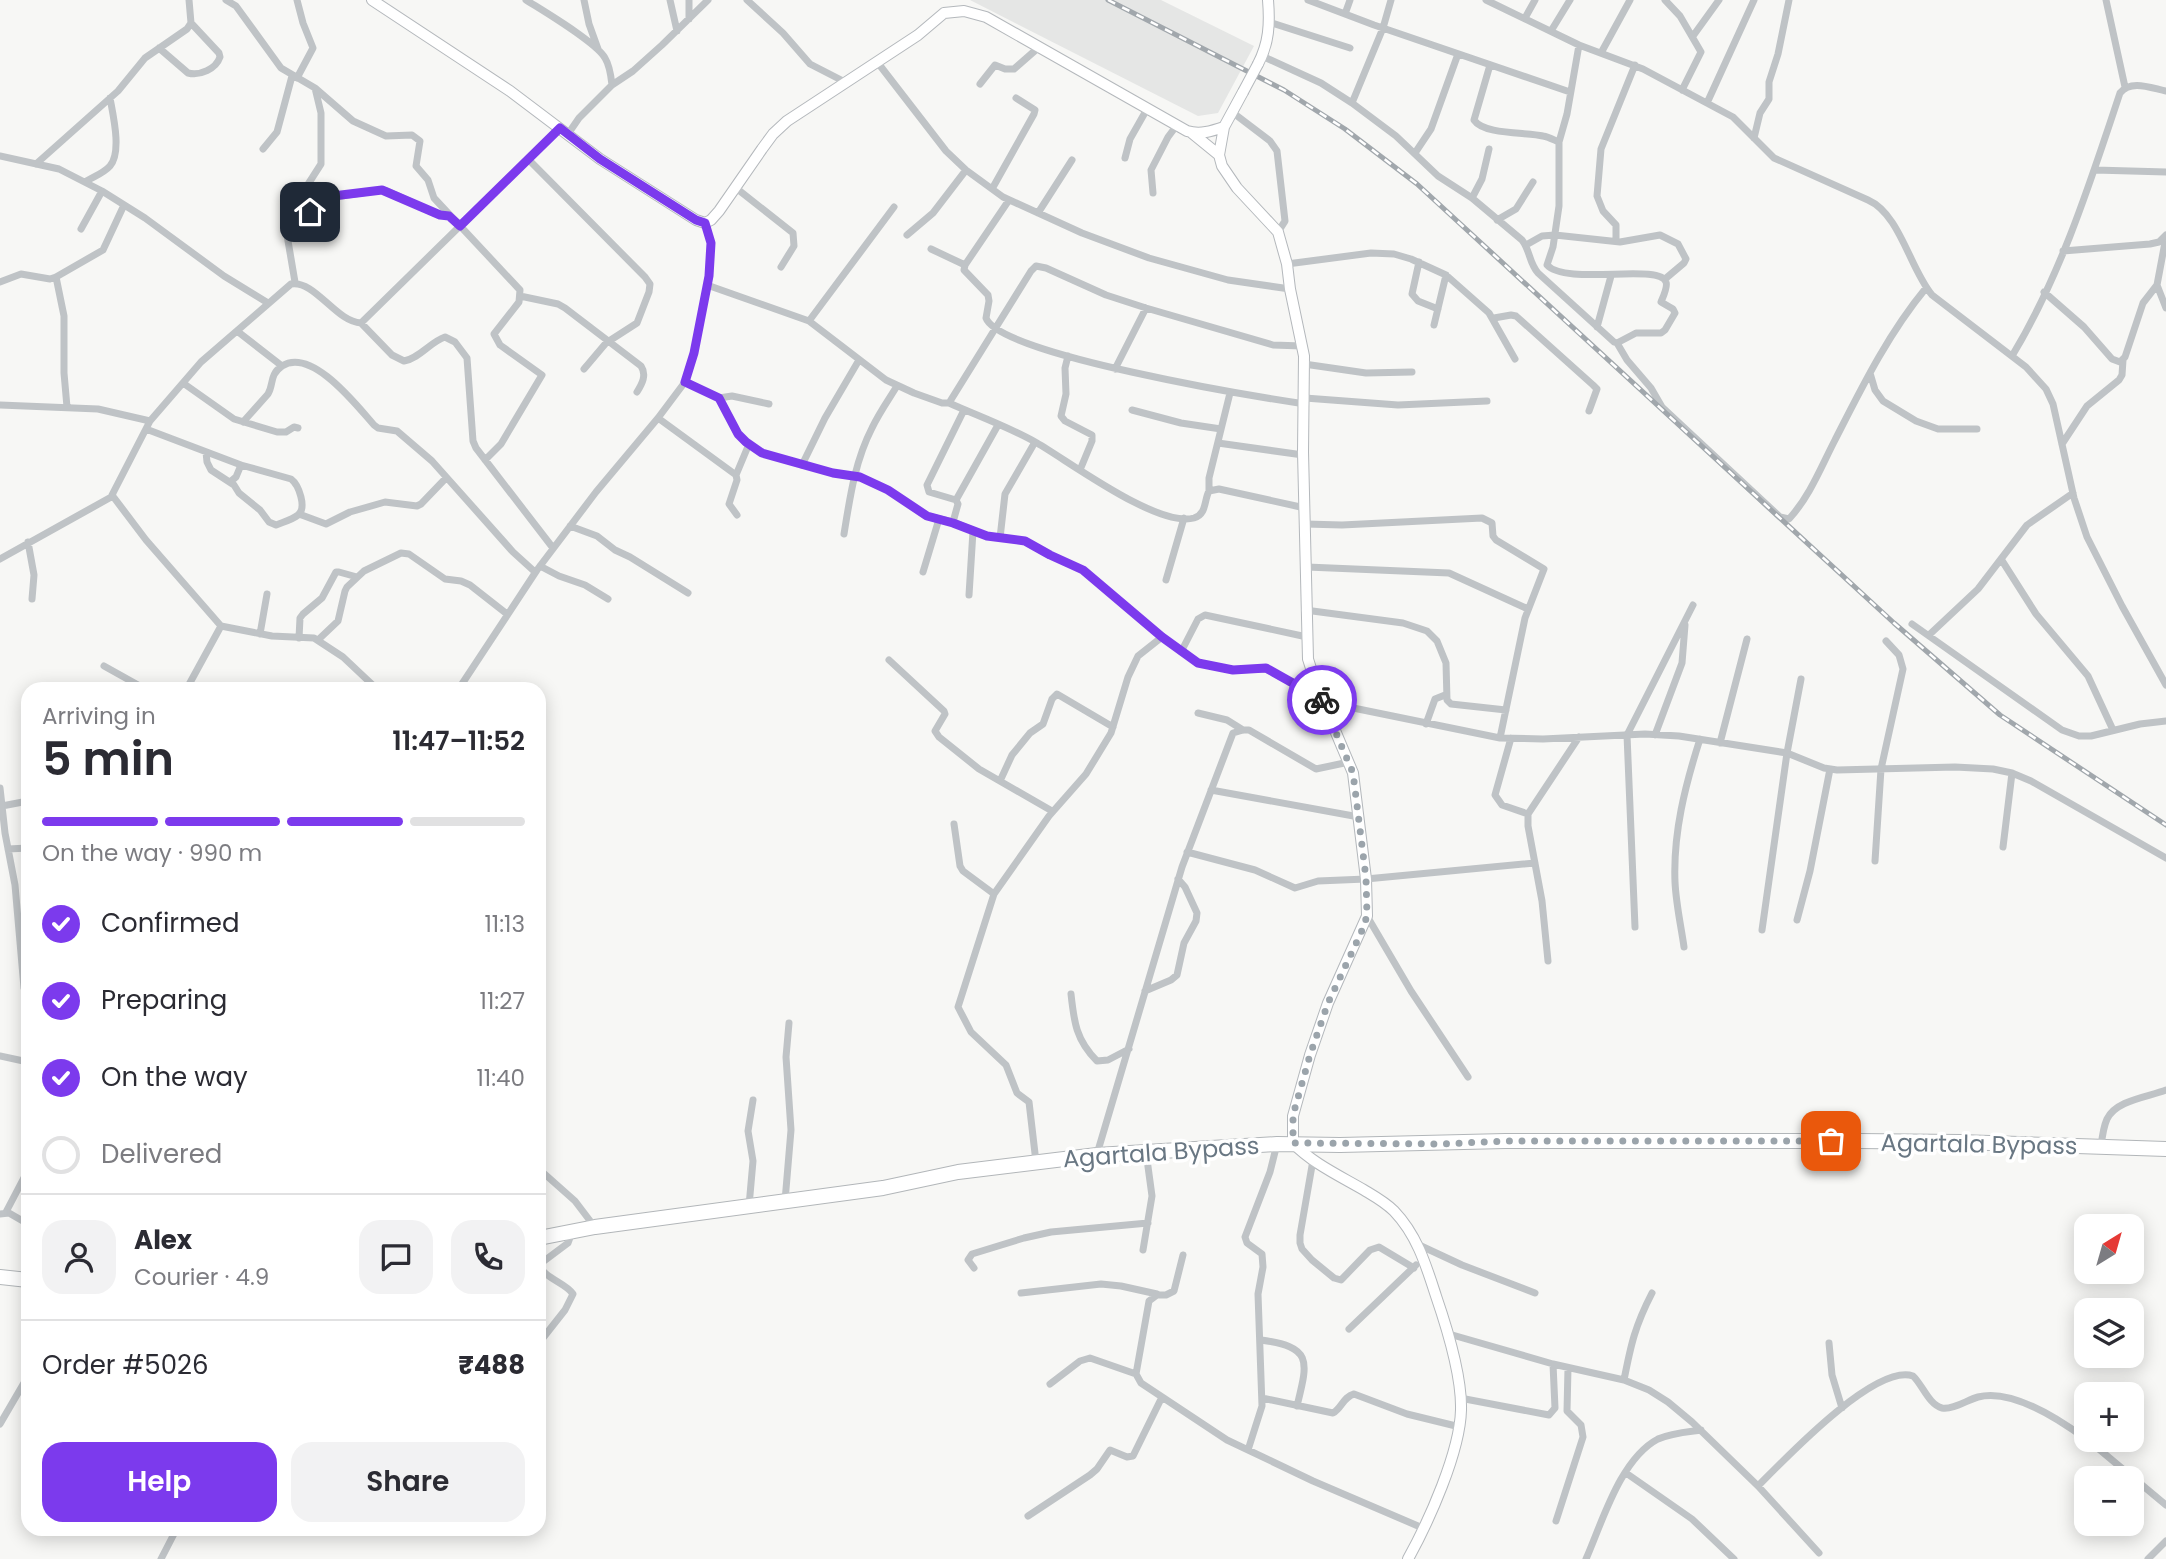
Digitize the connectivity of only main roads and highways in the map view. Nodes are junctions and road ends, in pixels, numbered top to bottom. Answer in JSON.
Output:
{"nodes":[{"id":1,"x":372,"y":0,"type":"edge"},
{"id":2,"x":1268,"y":0,"type":"edge"},
{"id":3,"x":1224,"y":127,"type":"junction"},
{"id":4,"x":1192,"y":133,"type":"junction"},
{"id":5,"x":1219,"y":155,"type":"junction"},
{"id":6,"x":1293,"y":1143,"type":"junction"},
{"id":7,"x":2166,"y":1149,"type":"edge"},
{"id":8,"x":546,"y":1237,"type":"edge"},
{"id":9,"x":0,"y":1278,"type":"edge"},
{"id":10,"x":21,"y":1280,"type":"edge"},
{"id":11,"x":1408,"y":1559,"type":"edge"}],
"edges":[{"from":1,"to":4,"type":"main road"},
{"from":2,"to":3,"type":"main road","bridge":true},
{"from":3,"to":4,"type":"main road"},
{"from":3,"to":5,"type":"main road"},
{"from":4,"to":5,"type":"main road"},
{"from":5,"to":6,"type":"main road"},
{"from":6,"to":7,"type":"highway","name":"Agartala Bypass"},
{"from":6,"to":8,"type":"highway","name":"Agartala Bypass"},
{"from":6,"to":11,"type":"main road"},
{"from":9,"to":10,"type":"highway"}]}
